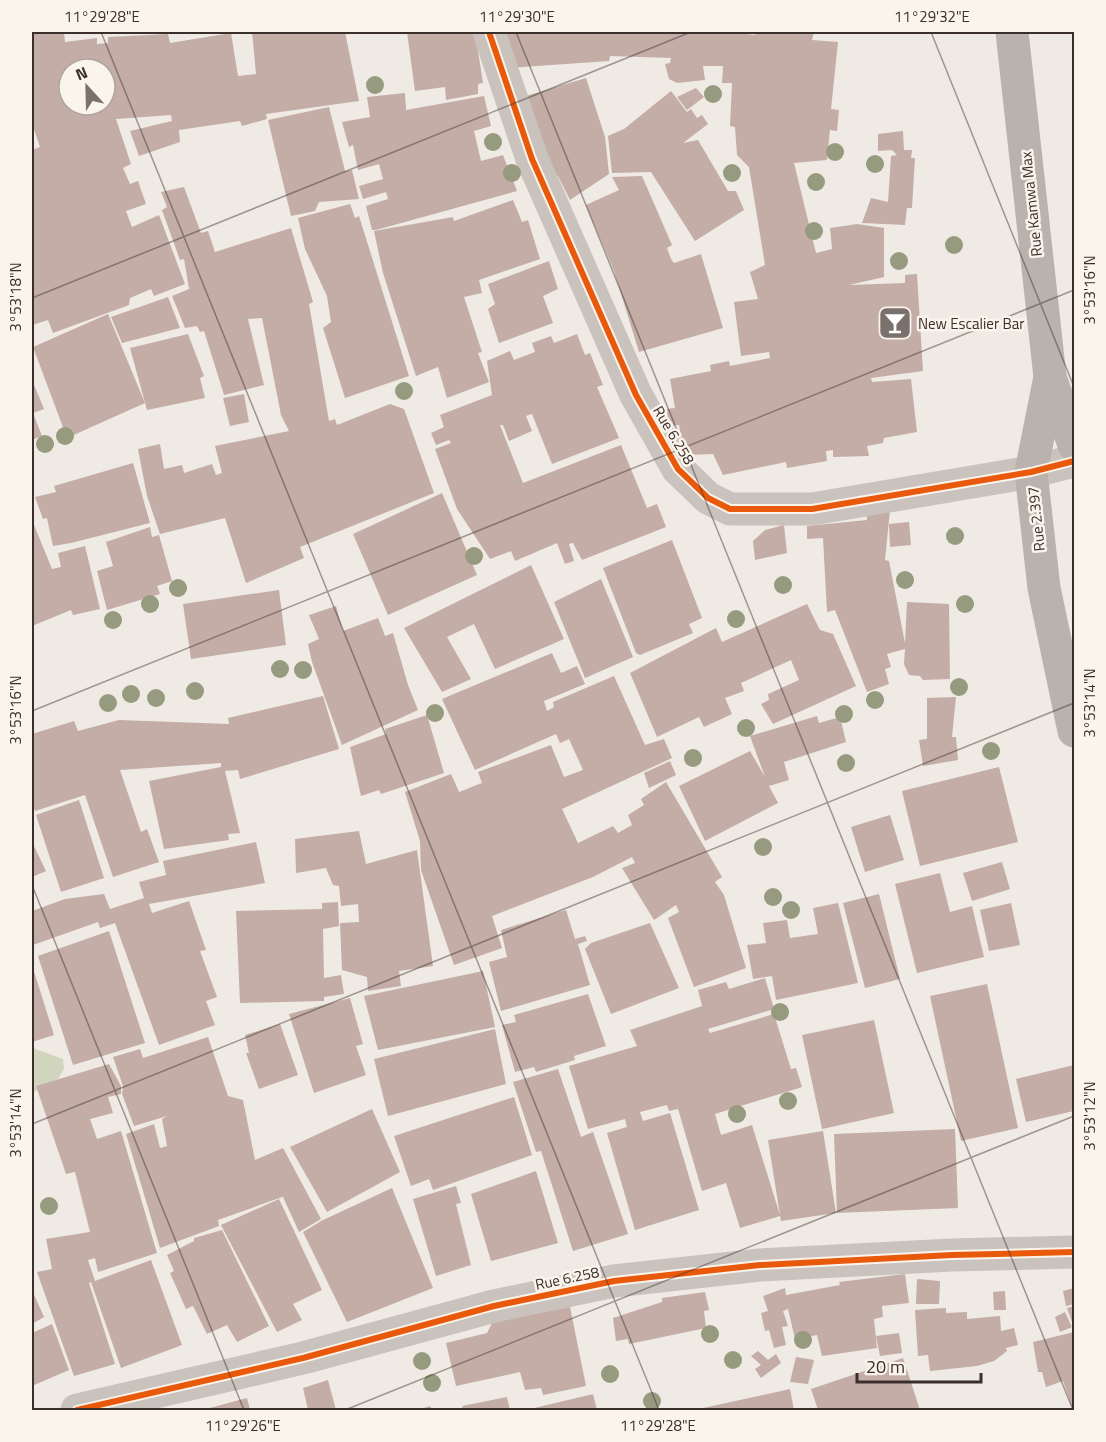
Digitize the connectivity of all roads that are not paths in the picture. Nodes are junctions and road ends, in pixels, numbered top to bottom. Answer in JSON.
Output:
{"nodes":[{"id":1,"x":489,"y":32,"type":"edge"},
{"id":2,"x":1012,"y":32,"type":"edge"},
{"id":3,"x":1050,"y":377,"type":"junction"},
{"id":4,"x":1074,"y":445,"type":"edge"},
{"id":5,"x":1074,"y":461,"type":"edge"},
{"id":6,"x":1031,"y":472,"type":"junction"},
{"id":7,"x":1074,"y":731,"type":"edge"},
{"id":8,"x":1074,"y":1252,"type":"edge"},
{"id":9,"x":77,"y":1410,"type":"edge"}],
"edges":[{"from":1,"to":6,"type":"street","name":"Rue 6.258"},
{"from":2,"to":3,"type":"main road","name":"Rue Kamwa Max"},
{"from":3,"to":4,"type":"main road"},
{"from":3,"to":6,"type":"main road","name":"Rue 2.397"},
{"from":5,"to":6,"type":"street","name":"Rue 6.258"},
{"from":6,"to":7,"type":"main road","name":"Rue 2.397"},
{"from":8,"to":9,"type":"street","name":"Rue 6.258"}]}
